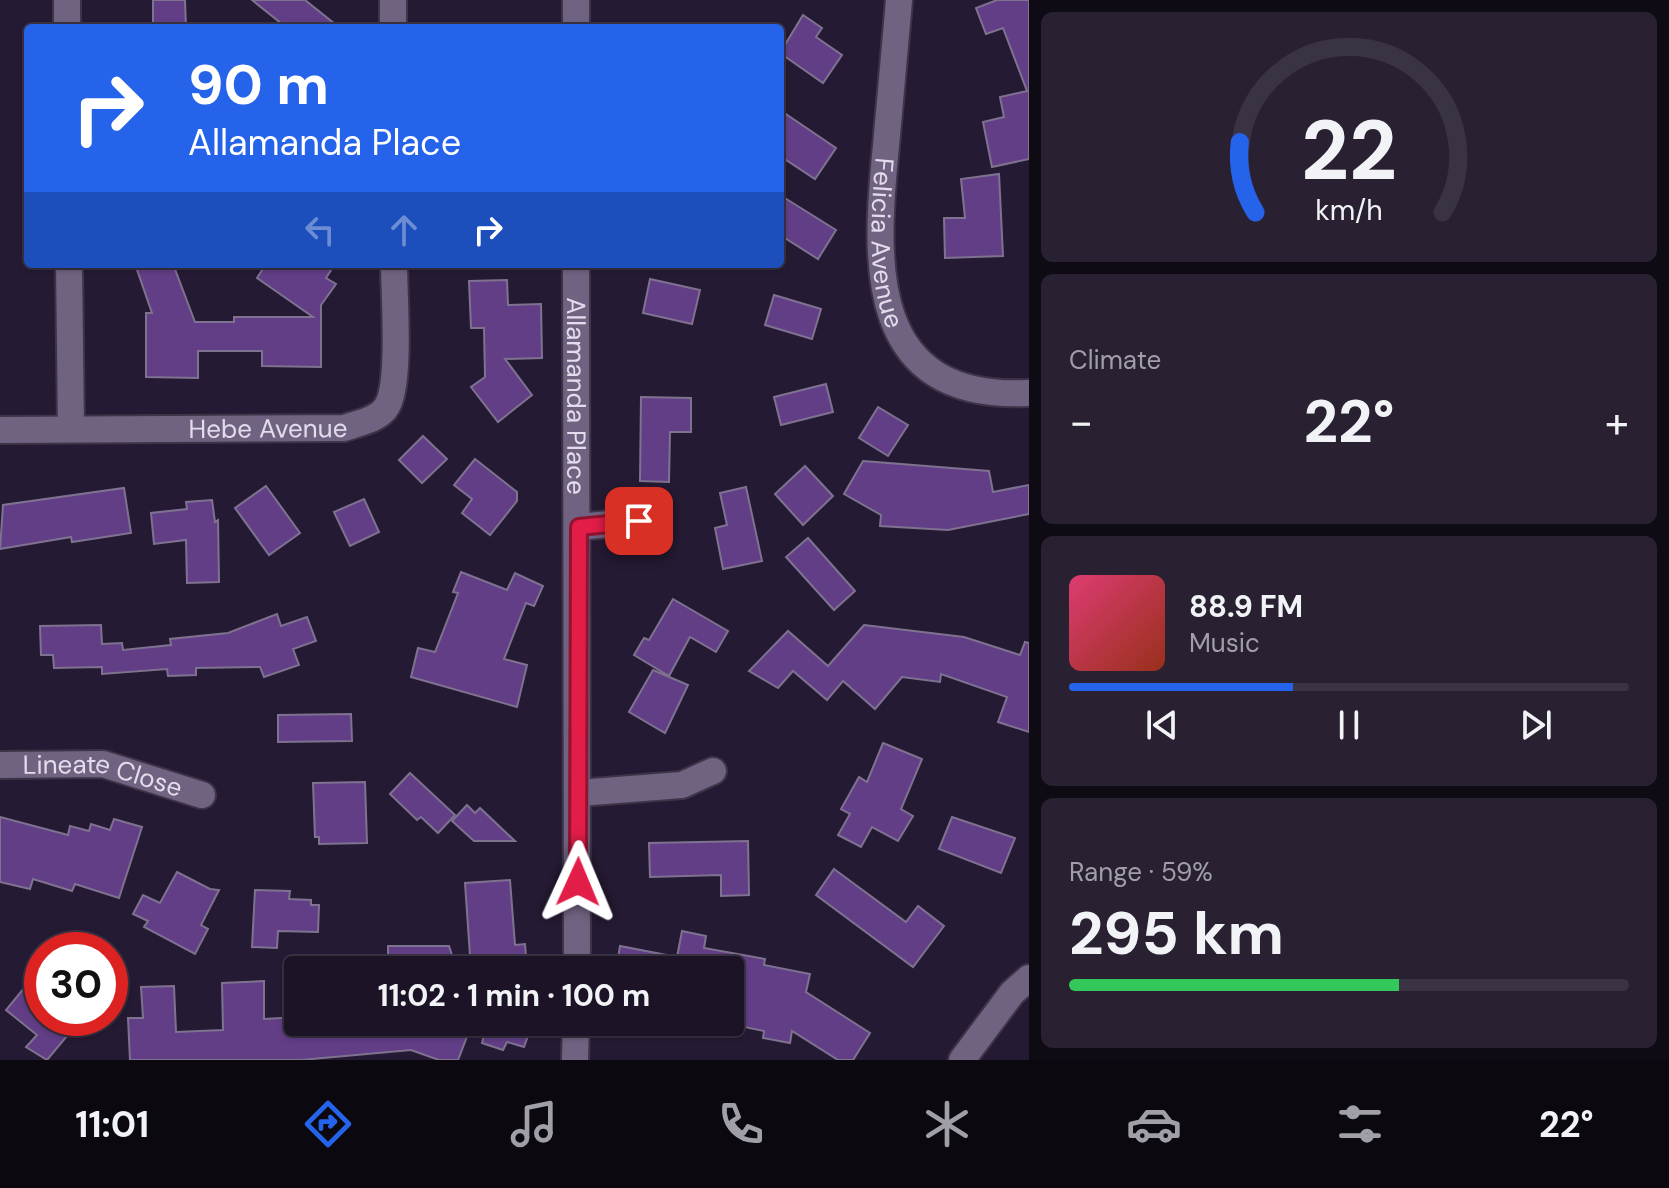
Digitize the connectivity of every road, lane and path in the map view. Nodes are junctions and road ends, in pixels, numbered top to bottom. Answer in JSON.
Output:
{"nodes":[{"id":1,"x":67,"y":0,"type":"edge"},
{"id":2,"x":393,"y":0,"type":"edge"},
{"id":3,"x":576,"y":0,"type":"edge"},
{"id":4,"x":899,"y":0,"type":"edge"},
{"id":5,"x":67,"y":24,"type":"edge"},
{"id":6,"x":393,"y":24,"type":"edge"},
{"id":7,"x":576,"y":24,"type":"edge"},
{"id":8,"x":69,"y":268,"type":"edge"},
{"id":9,"x":394,"y":268,"type":"edge"},
{"id":10,"x":576,"y":268,"type":"edge"},
{"id":11,"x":1029,"y":393,"type":"edge"},
{"id":12,"x":71,"y":429,"type":"junction"},
{"id":13,"x":0,"y":430,"type":"edge"},
{"id":14,"x":639,"y":521,"type":"dead end"},
{"id":15,"x":579,"y":527,"type":"junction"},
{"id":16,"x":0,"y":765,"type":"edge"},
{"id":17,"x":713,"y":771,"type":"dead end"},
{"id":18,"x":579,"y":793,"type":"junction"},
{"id":19,"x":202,"y":795,"type":"dead end"},
{"id":20,"x":577,"y":956,"type":"edge"},
{"id":21,"x":1029,"y":978,"type":"edge"},
{"id":22,"x":576,"y":1036,"type":"edge"},
{"id":23,"x":575,"y":1060,"type":"edge"},
{"id":24,"x":962,"y":1060,"type":"edge"}],
"edges":[{"from":1,"to":5,"type":"street"},
{"from":2,"to":6,"type":"street"},
{"from":3,"to":7,"type":"street"},
{"from":4,"to":11,"type":"street","name":"Felicia Avenue"},
{"from":8,"to":12,"type":"street"},
{"from":9,"to":12,"type":"street","name":"Hebe Avenue"},
{"from":10,"to":15,"type":"street","name":"Allamanda Place"},
{"from":12,"to":13,"type":"street","name":"Hebe Avenue"},
{"from":14,"to":15,"type":"street","name":"Allamanda Place"},
{"from":15,"to":18,"type":"street","name":"Allamanda Place"},
{"from":16,"to":19,"type":"street","name":"Lineate Close"},
{"from":17,"to":18,"type":"street"},
{"from":18,"to":20,"type":"street","name":"Allamanda Place"},
{"from":21,"to":24,"type":"street"},
{"from":22,"to":23,"type":"street"}]}
